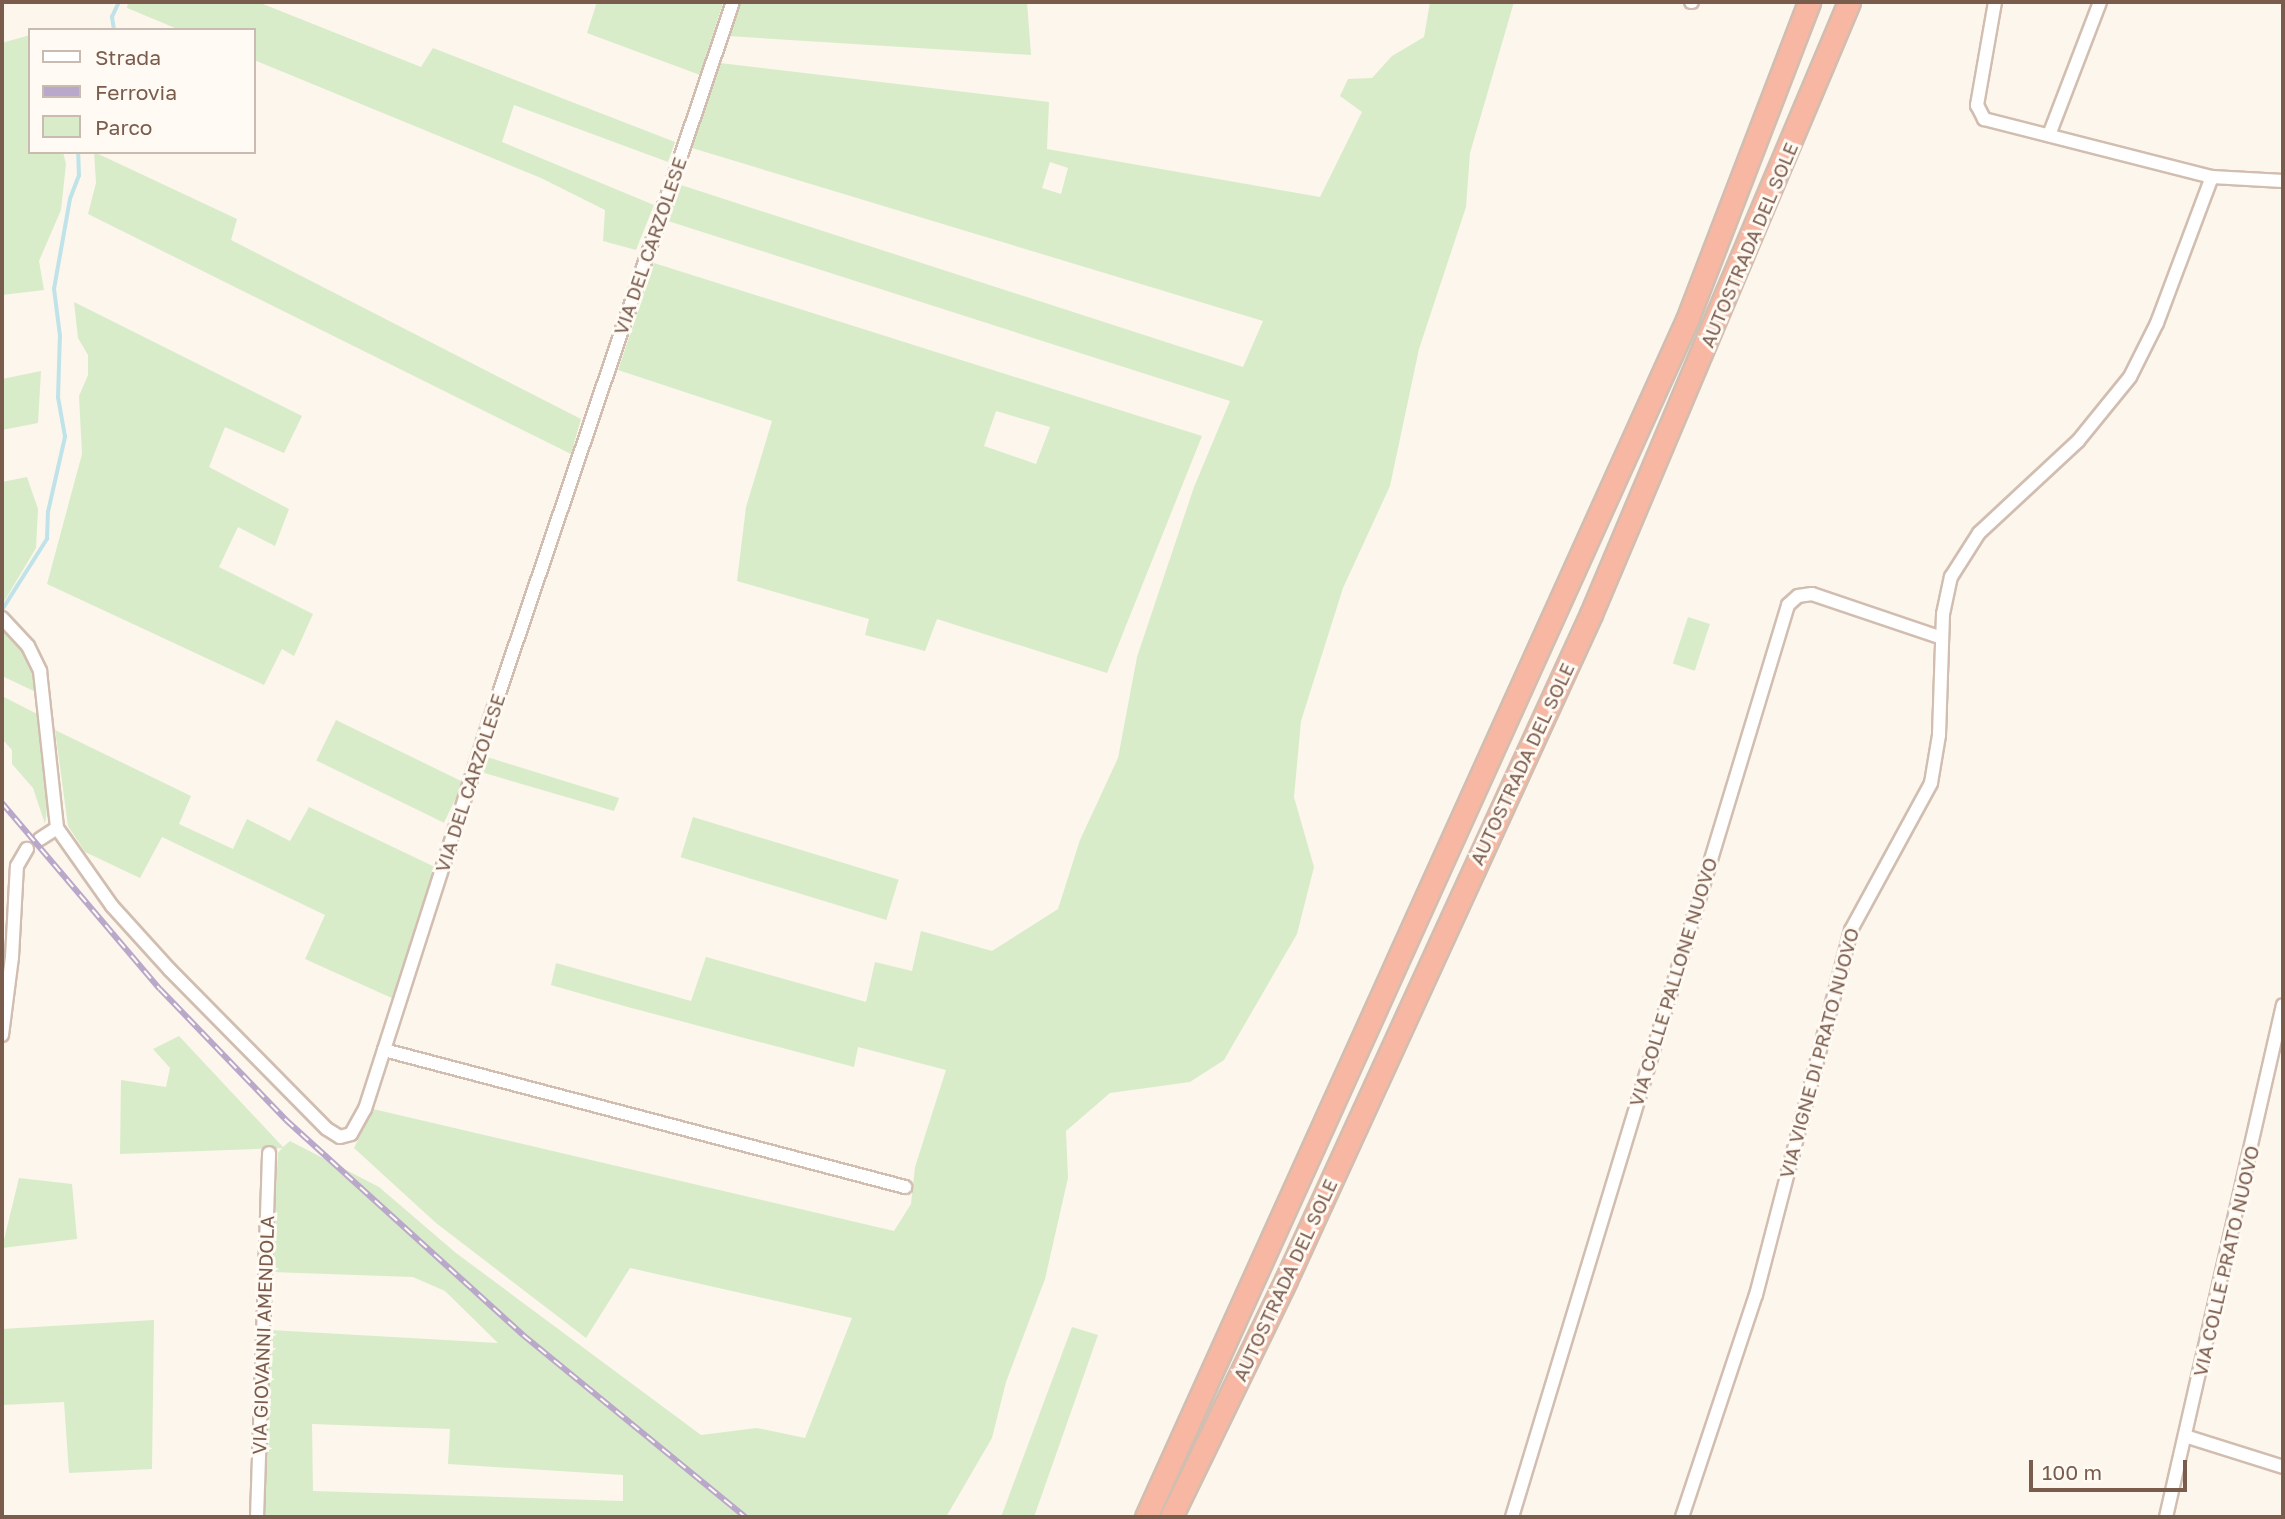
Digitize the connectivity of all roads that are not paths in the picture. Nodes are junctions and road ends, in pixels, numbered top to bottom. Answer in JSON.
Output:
{"nodes":[{"id":1,"x":733,"y":2,"type":"edge"},
{"id":2,"x":1809,"y":2,"type":"edge"},
{"id":3,"x":1849,"y":2,"type":"edge"},
{"id":4,"x":1995,"y":2,"type":"edge"},
{"id":5,"x":2100,"y":2,"type":"edge"},
{"id":6,"x":2049,"y":135,"type":"junction"},
{"id":7,"x":2212,"y":177,"type":"junction"},
{"id":8,"x":2283,"y":181,"type":"edge"},
{"id":9,"x":3,"y":620,"type":"edge"},
{"id":10,"x":1942,"y":638,"type":"junction"},
{"id":11,"x":57,"y":828,"type":"junction"},
{"id":12,"x":40,"y":839,"type":"dead end"},
{"id":13,"x":27,"y":849,"type":"dead end"},
{"id":14,"x":2283,"y":1005,"type":"edge"},
{"id":15,"x":2,"y":1035,"type":"edge"},
{"id":16,"x":384,"y":1050,"type":"junction"},
{"id":17,"x":269,"y":1153,"type":"dead end"},
{"id":18,"x":905,"y":1187,"type":"dead end"},
{"id":19,"x":2188,"y":1437,"type":"junction"},
{"id":20,"x":2283,"y":1467,"type":"edge"},
{"id":21,"x":257,"y":1517,"type":"edge"},
{"id":22,"x":1146,"y":1517,"type":"edge"},
{"id":23,"x":1171,"y":1517,"type":"edge"},
{"id":24,"x":1511,"y":1517,"type":"edge"},
{"id":25,"x":1682,"y":1517,"type":"edge"},
{"id":26,"x":2166,"y":1517,"type":"edge"}],
"edges":[{"from":1,"to":16,"type":"street","name":"VIA DEL CARZOLESE"},
{"from":2,"to":22,"type":"highway","name":"AUTOSTRADA DEL SOLE"},
{"from":3,"to":23,"type":"highway","name":"AUTOSTRADA DEL SOLE"},
{"from":4,"to":6,"type":"street"},
{"from":5,"to":6,"type":"street"},
{"from":6,"to":7,"type":"street"},
{"from":7,"to":8,"type":"street"},
{"from":7,"to":10,"type":"street","name":"VIA VIGNE DI PRATO NUOVO"},
{"from":9,"to":11,"type":"street"},
{"from":10,"to":24,"type":"street","name":"VIA COLLE PALLONE NUOVO"},
{"from":10,"to":25,"type":"street","name":"VIA VIGNE DI PRATO NUOVO"},
{"from":11,"to":12,"type":"street"},
{"from":11,"to":16,"type":"street","name":"VIA DEL CARZOLESE"},
{"from":13,"to":15,"type":"street"},
{"from":14,"to":19,"type":"street","name":"VIA COLLE PRATO NUOVO"},
{"from":16,"to":18,"type":"street"},
{"from":17,"to":21,"type":"street","name":"VIA GIOVANNI AMENDOLA"},
{"from":19,"to":20,"type":"street"},
{"from":19,"to":26,"type":"street","name":"VIA COLLE PRATO NUOVO"}]}
